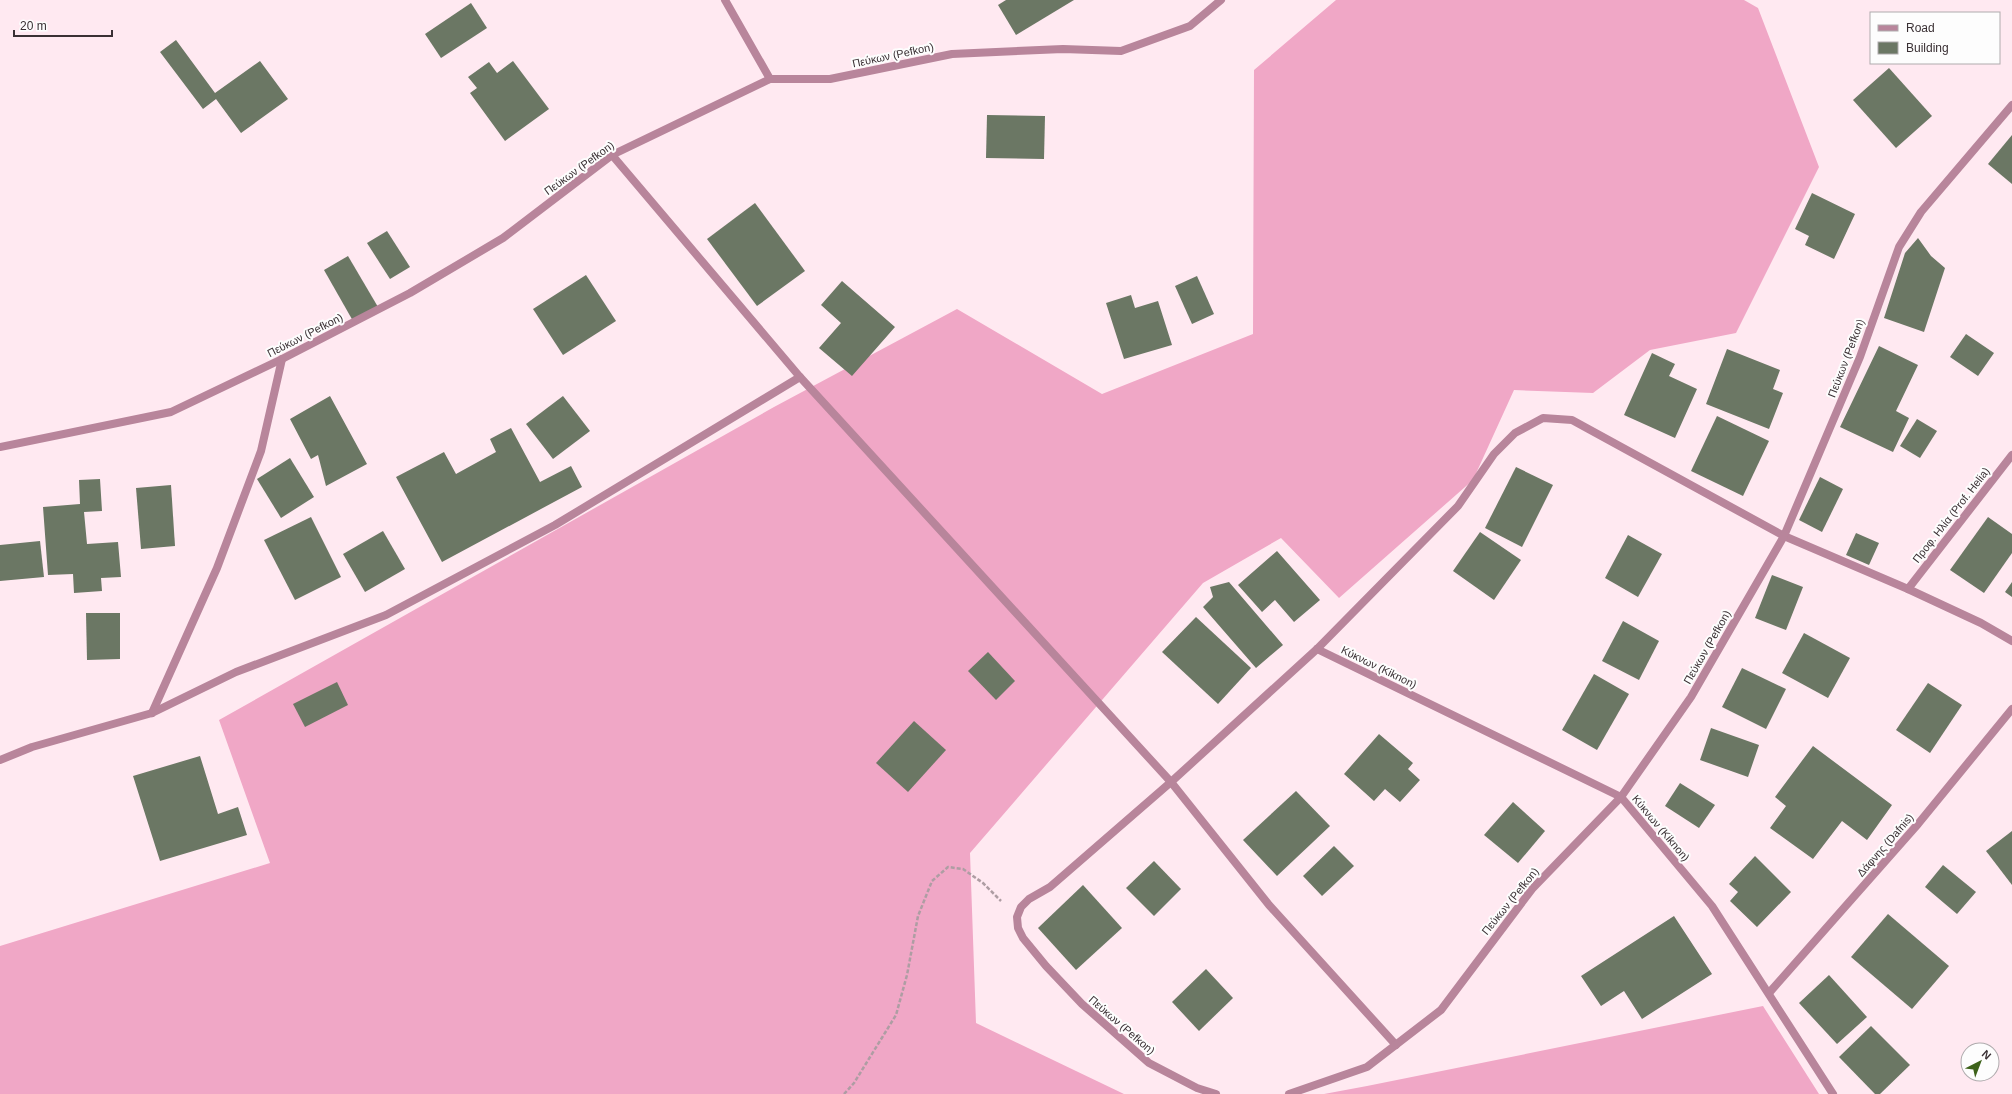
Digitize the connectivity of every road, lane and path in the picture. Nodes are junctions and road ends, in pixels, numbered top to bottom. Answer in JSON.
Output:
{"nodes":[{"id":1,"x":725,"y":0,"type":"edge"},
{"id":2,"x":1221,"y":0,"type":"edge"},
{"id":3,"x":770,"y":79,"type":"junction"},
{"id":4,"x":2012,"y":105,"type":"edge"},
{"id":5,"x":612,"y":155,"type":"junction"},
{"id":6,"x":282,"y":359,"type":"junction"},
{"id":7,"x":800,"y":377,"type":"junction"},
{"id":8,"x":0,"y":448,"type":"edge"},
{"id":9,"x":2012,"y":455,"type":"edge"},
{"id":10,"x":1784,"y":536,"type":"junction"},
{"id":11,"x":1908,"y":589,"type":"junction"},
{"id":12,"x":2012,"y":641,"type":"edge"},
{"id":13,"x":1317,"y":649,"type":"junction"},
{"id":14,"x":2012,"y":709,"type":"edge"},
{"id":15,"x":152,"y":713,"type":"junction"},
{"id":16,"x":0,"y":760,"type":"edge"},
{"id":17,"x":1171,"y":782,"type":"junction"},
{"id":18,"x":1621,"y":797,"type":"junction"},
{"id":19,"x":1017,"y":917,"type":"junction"},
{"id":20,"x":1769,"y":993,"type":"junction"},
{"id":21,"x":1396,"y":1045,"type":"junction"},
{"id":22,"x":844,"y":1094,"type":"edge"},
{"id":23,"x":1216,"y":1094,"type":"edge"},
{"id":24,"x":1289,"y":1094,"type":"edge"},
{"id":25,"x":1833,"y":1094,"type":"edge"}],
"edges":[{"from":1,"to":3,"type":"street"},
{"from":2,"to":3,"type":"street","name":"Πεύκων (Pefkon)"},
{"from":3,"to":5,"type":"street","name":"Πεύκων (Pefkon)"},
{"from":4,"to":10,"type":"street","name":"Πεύκων (Pefkon)"},
{"from":5,"to":6,"type":"street","name":"Πεύκων (Pefkon)"},
{"from":5,"to":7,"type":"street"},
{"from":6,"to":8,"type":"street","name":"Πεύκων (Pefkon)"},
{"from":6,"to":15,"type":"street"},
{"from":7,"to":15,"type":"street"},
{"from":7,"to":17,"type":"street"},
{"from":9,"to":11,"type":"street","name":"Προφ. Ηλία (Prof. Helia)"},
{"from":10,"to":11,"type":"street"},
{"from":10,"to":13,"type":"street"},
{"from":10,"to":18,"type":"street","name":"Πεύκων (Pefkon)"},
{"from":11,"to":12,"type":"street"},
{"from":13,"to":17,"type":"street"},
{"from":13,"to":18,"type":"street","name":"Κύκνων (Kiknon)"},
{"from":14,"to":20,"type":"street","name":"Δάφνης (Dafnis)"},
{"from":15,"to":16,"type":"street"},
{"from":17,"to":19,"type":"street"},
{"from":17,"to":21,"type":"street"},
{"from":18,"to":20,"type":"street","name":"Κύκνων (Kiknon)"},
{"from":18,"to":21,"type":"street","name":"Πεύκων (Pefkon)"},
{"from":19,"to":22,"type":"path"},
{"from":19,"to":23,"type":"street","name":"Πεύκων (Pefkon)"},
{"from":20,"to":25,"type":"street","name":"Κύκνων (Kiknon)"},
{"from":21,"to":24,"type":"street","name":"Πεύκων (Pefkon)"}]}
